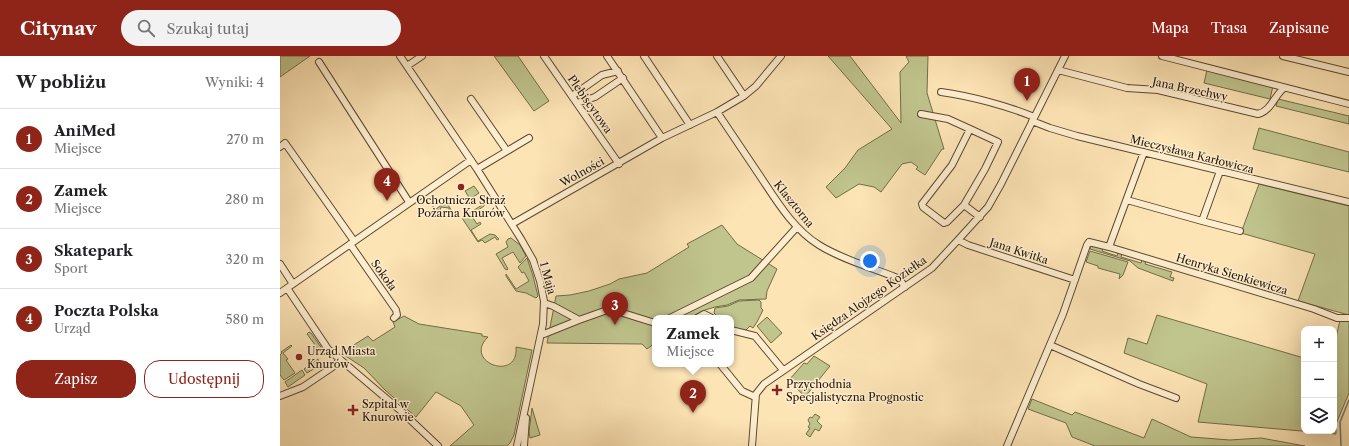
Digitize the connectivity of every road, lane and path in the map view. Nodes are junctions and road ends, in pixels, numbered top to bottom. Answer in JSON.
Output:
{"nodes":[{"id":1,"x":400,"y":56,"type":"edge"},
{"id":2,"x":422,"y":56,"type":"edge"},
{"id":3,"x":544,"y":56,"type":"edge"},
{"id":4,"x":607,"y":56,"type":"edge"},
{"id":5,"x":644,"y":56,"type":"edge"},
{"id":6,"x":717,"y":56,"type":"edge"},
{"id":7,"x":781,"y":56,"type":"edge"},
{"id":8,"x":1065,"y":56,"type":"edge"},
{"id":9,"x":1162,"y":56,"type":"edge"},
{"id":10,"x":1283,"y":56,"type":"edge"},
{"id":11,"x":319,"y":62,"type":"dead end"},
{"id":12,"x":407,"y":66,"type":"junction"},
{"id":13,"x":1058,"y":70,"type":"junction"},
{"id":14,"x":618,"y":71,"type":"junction"},
{"id":15,"x":1349,"y":72,"type":"edge"},
{"id":16,"x":623,"y":78,"type":"junction"},
{"id":17,"x":1284,"y":88,"type":"junction"},
{"id":18,"x":941,"y":92,"type":"dead end"},
{"id":19,"x":572,"y":96,"type":"junction"},
{"id":20,"x":744,"y":96,"type":"junction"},
{"id":21,"x":471,"y":99,"type":"dead end"},
{"id":22,"x":577,"y":103,"type":"junction"},
{"id":23,"x":1349,"y":104,"type":"edge"},
{"id":24,"x":717,"y":112,"type":"junction"},
{"id":25,"x":921,"y":114,"type":"dead end"},
{"id":26,"x":1033,"y":119,"type":"junction"},
{"id":27,"x":690,"y":125,"type":"junction"},
{"id":28,"x":970,"y":129,"type":"junction"},
{"id":29,"x":529,"y":138,"type":"dead end"},
{"id":30,"x":662,"y":138,"type":"junction"},
{"id":31,"x":283,"y":145,"type":"edge"},
{"id":32,"x":507,"y":151,"type":"junction"},
{"id":33,"x":1144,"y":152,"type":"junction"},
{"id":34,"x":471,"y":160,"type":"junction"},
{"id":35,"x":618,"y":164,"type":"junction"},
{"id":36,"x":477,"y":169,"type":"junction"},
{"id":37,"x":1220,"y":171,"type":"junction"},
{"id":38,"x":1127,"y":200,"type":"junction"},
{"id":39,"x":409,"y":202,"type":"junction"},
{"id":40,"x":1349,"y":202,"type":"edge"},
{"id":41,"x":964,"y":204,"type":"junction"},
{"id":42,"x":980,"y":216,"type":"junction"},
{"id":43,"x":1202,"y":220,"type":"junction"},
{"id":44,"x":512,"y":224,"type":"junction"},
{"id":45,"x":797,"y":227,"type":"junction"},
{"id":46,"x":1240,"y":231,"type":"dead end"},
{"id":47,"x":958,"y":240,"type":"junction"},
{"id":48,"x":352,"y":242,"type":"junction"},
{"id":49,"x":1109,"y":247,"type":"junction"},
{"id":50,"x":280,"y":264,"type":"edge"},
{"id":51,"x":1075,"y":280,"type":"junction"},
{"id":52,"x":293,"y":284,"type":"junction"},
{"id":53,"x":905,"y":287,"type":"junction"},
{"id":54,"x":287,"y":288,"type":"junction"},
{"id":55,"x":280,"y":293,"type":"edge"},
{"id":56,"x":544,"y":303,"type":"junction"},
{"id":57,"x":676,"y":315,"type":"edge"},
{"id":58,"x":394,"y":318,"type":"dead end"},
{"id":59,"x":1349,"y":318,"type":"edge"},
{"id":60,"x":578,"y":320,"type":"junction"},
{"id":61,"x":652,"y":322,"type":"edge"},
{"id":62,"x":734,"y":331,"type":"edge"},
{"id":63,"x":541,"y":334,"type":"junction"},
{"id":64,"x":1050,"y":345,"type":"junction"},
{"id":65,"x":340,"y":360,"type":"junction"},
{"id":66,"x":723,"y":367,"type":"edge"},
{"id":67,"x":783,"y":370,"type":"junction"},
{"id":68,"x":280,"y":396,"type":"edge"},
{"id":69,"x":755,"y":397,"type":"junction"},
{"id":70,"x":1176,"y":398,"type":"dead end"},
{"id":71,"x":526,"y":406,"type":"junction"},
{"id":72,"x":526,"y":444,"type":"edge"},
{"id":73,"x":438,"y":446,"type":"edge"},
{"id":74,"x":517,"y":446,"type":"edge"},
{"id":75,"x":752,"y":446,"type":"edge"},
{"id":76,"x":1007,"y":446,"type":"edge"}],
"edges":[{"from":1,"to":12,"type":"street","name":"1 Maja"},
{"from":2,"to":12,"type":"street"},
{"from":3,"to":19,"type":"street","name":"Plebiscytowa"},
{"from":4,"to":14,"type":"street"},
{"from":5,"to":27,"type":"street"},
{"from":6,"to":20,"type":"street"},
{"from":7,"to":20,"type":"street","name":"Wolności"},
{"from":8,"to":13,"type":"street","name":"Księdza Alojzego Koziełka"},
{"from":9,"to":17,"type":"street"},
{"from":10,"to":15,"type":"street"},
{"from":11,"to":39,"type":"street"},
{"from":12,"to":34,"type":"street","name":"1 Maja"},
{"from":13,"to":17,"type":"street","name":"Jana Brzechwy"},
{"from":13,"to":26,"type":"street","name":"Księdza Alojzego Koziełka"},
{"from":14,"to":16,"type":"street"},
{"from":14,"to":19,"type":"street"},
{"from":16,"to":22,"type":"street"},
{"from":16,"to":30,"type":"street"},
{"from":17,"to":23,"type":"street"},
{"from":18,"to":26,"type":"street","name":"Mieczysława Karłowicza"},
{"from":19,"to":22,"type":"street","name":"Plebiscytowa"},
{"from":20,"to":24,"type":"street","name":"Wolności"},
{"from":21,"to":32,"type":"street"},
{"from":22,"to":35,"type":"street","name":"Plebiscytowa"},
{"from":24,"to":27,"type":"street","name":"Wolności"},
{"from":24,"to":45,"type":"street","name":"Klasztorna"},
{"from":25,"to":28,"type":"street"},
{"from":26,"to":33,"type":"street","name":"Mieczysława Karłowicza"},
{"from":26,"to":42,"type":"street","name":"Księdza Alojzego Koziełka"},
{"from":27,"to":30,"type":"street","name":"Wolności"},
{"from":28,"to":41,"type":"street"},
{"from":28,"to":41,"type":"street"},
{"from":29,"to":32,"type":"street"},
{"from":30,"to":35,"type":"street","name":"Wolności"},
{"from":31,"to":48,"type":"street","name":"Sokoła"},
{"from":32,"to":36,"type":"street"},
{"from":33,"to":37,"type":"street","name":"Mieczysława Karłowicza"},
{"from":33,"to":38,"type":"street"},
{"from":34,"to":36,"type":"street","name":"1 Maja"},
{"from":34,"to":39,"type":"street"},
{"from":35,"to":44,"type":"street","name":"Wolności"},
{"from":36,"to":44,"type":"street","name":"1 Maja"},
{"from":37,"to":40,"type":"street","name":"Mieczysława Karłowicza"},
{"from":37,"to":43,"type":"street"},
{"from":38,"to":43,"type":"street"},
{"from":38,"to":49,"type":"street"},
{"from":39,"to":48,"type":"street"},
{"from":41,"to":42,"type":"street"},
{"from":42,"to":47,"type":"street","name":"Księdza Alojzego Koziełka"},
{"from":43,"to":46,"type":"street"},
{"from":44,"to":56,"type":"street","name":"1 Maja"},
{"from":45,"to":53,"type":"street","name":"Klasztorna"},
{"from":45,"to":57,"type":"street"},
{"from":47,"to":51,"type":"street","name":"Jana Kwitka"},
{"from":47,"to":53,"type":"street","name":"Księdza Alojzego Koziełka"},
{"from":48,"to":52,"type":"street"},
{"from":48,"to":58,"type":"street","name":"Sokoła"},
{"from":49,"to":51,"type":"street","name":"Henryka Sienkiewicza"},
{"from":49,"to":59,"type":"street","name":"Henryka Sienkiewicza"},
{"from":50,"to":52,"type":"street"},
{"from":51,"to":64,"type":"street","name":"Henryka Sienkiewicza"},
{"from":52,"to":54,"type":"street"},
{"from":53,"to":67,"type":"street","name":"Księdza Alojzego Koziełka"},
{"from":54,"to":55,"type":"street"},
{"from":54,"to":65,"type":"street"},
{"from":56,"to":60,"type":"street"},
{"from":56,"to":63,"type":"street","name":"1 Maja"},
{"from":60,"to":61,"type":"street"},
{"from":60,"to":63,"type":"street"},
{"from":62,"to":67,"type":"street"},
{"from":63,"to":71,"type":"street","name":"1 Maja"},
{"from":64,"to":70,"type":"street"},
{"from":64,"to":76,"type":"street","name":"Henryka Sienkiewicza"},
{"from":65,"to":68,"type":"street"},
{"from":65,"to":73,"type":"street"},
{"from":66,"to":69,"type":"street"},
{"from":67,"to":69,"type":"street","name":"Księdza Alojzego Koziełka"},
{"from":69,"to":75,"type":"street"},
{"from":71,"to":72,"type":"street","name":"1 Maja"},
{"from":71,"to":74,"type":"street","name":"1 Maja"}]}
